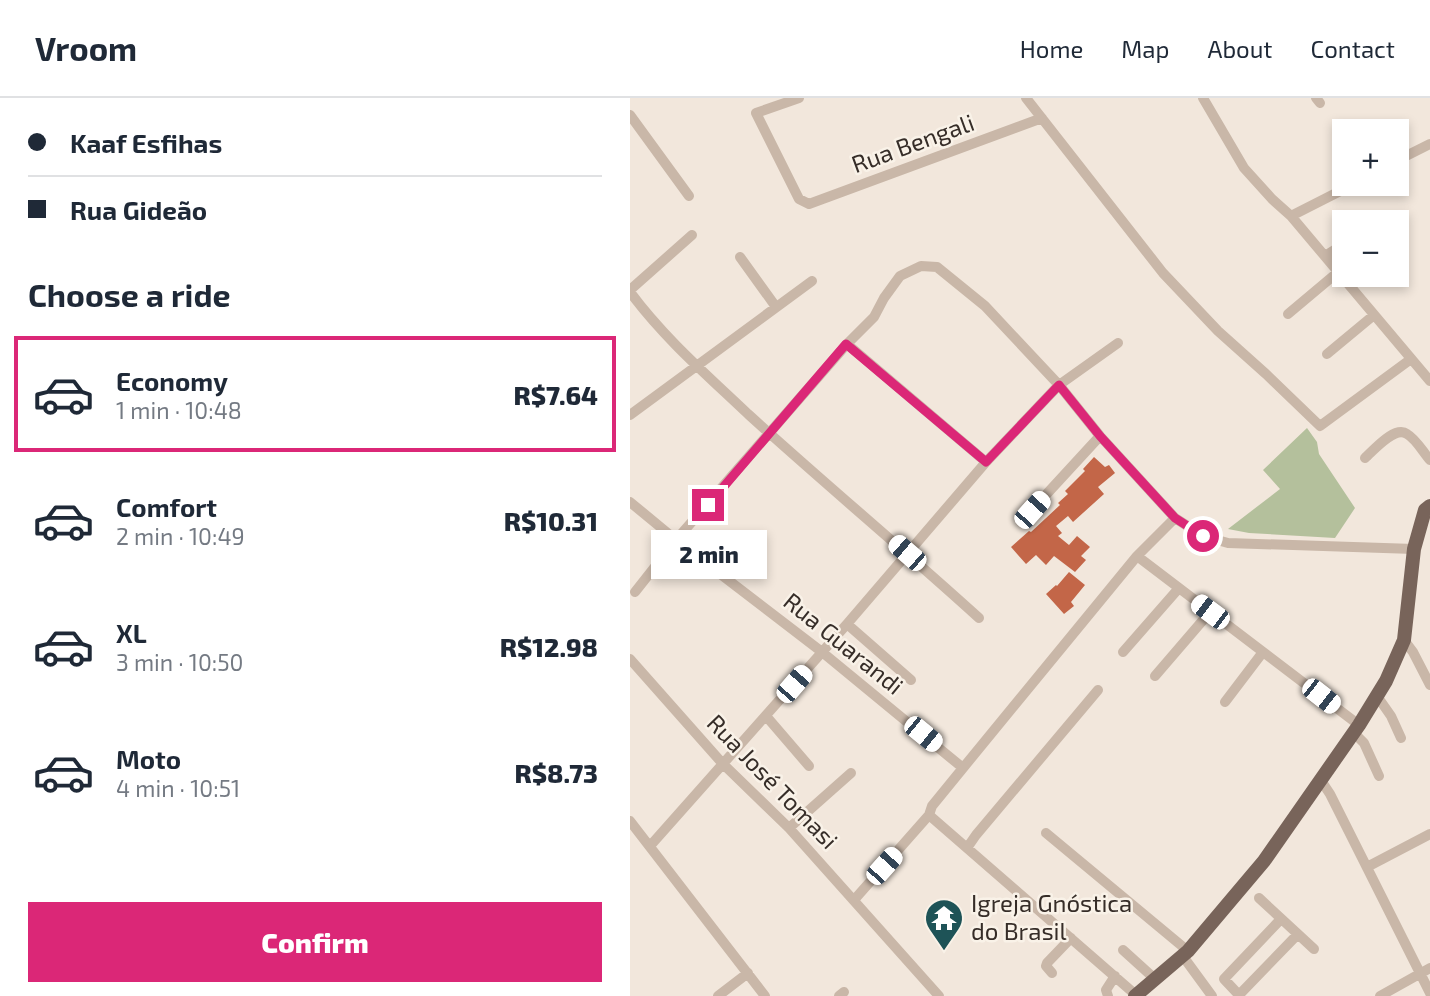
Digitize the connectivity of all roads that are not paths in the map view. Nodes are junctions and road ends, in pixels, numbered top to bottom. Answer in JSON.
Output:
{"nodes":[{"id":1,"x":799,"y":98,"type":"edge"},
{"id":2,"x":1026,"y":98,"type":"edge"},
{"id":3,"x":1203,"y":98,"type":"edge"},
{"id":4,"x":630,"y":115,"type":"edge"},
{"id":5,"x":1042,"y":118,"type":"junction"},
{"id":6,"x":1430,"y":144,"type":"edge"},
{"id":7,"x":1409,"y":154,"type":"edge"},
{"id":8,"x":1332,"y":195,"type":"edge"},
{"id":9,"x":689,"y":196,"type":"dead end"},
{"id":10,"x":1291,"y":216,"type":"junction"},
{"id":11,"x":692,"y":235,"type":"dead end"},
{"id":12,"x":1332,"y":252,"type":"edge"},
{"id":13,"x":1325,"y":256,"type":"junction"},
{"id":14,"x":740,"y":257,"type":"dead end"},
{"id":15,"x":1332,"y":265,"type":"edge"},
{"id":16,"x":1332,"y":277,"type":"edge"},
{"id":17,"x":812,"y":281,"type":"dead end"},
{"id":18,"x":1351,"y":287,"type":"edge"},
{"id":19,"x":630,"y":291,"type":"edge"},
{"id":20,"x":776,"y":307,"type":"junction"},
{"id":21,"x":1288,"y":314,"type":"dead end"},
{"id":22,"x":1374,"y":315,"type":"junction"},
{"id":23,"x":1118,"y":343,"type":"dead end"},
{"id":24,"x":846,"y":344,"type":"junction"},
{"id":25,"x":1326,"y":354,"type":"dead end"},
{"id":26,"x":1411,"y":359,"type":"junction"},
{"id":27,"x":697,"y":366,"type":"junction"},
{"id":28,"x":1430,"y":381,"type":"edge"},
{"id":29,"x":1059,"y":385,"type":"junction"},
{"id":30,"x":630,"y":415,"type":"edge"},
{"id":31,"x":770,"y":434,"type":"junction"},
{"id":32,"x":1100,"y":436,"type":"junction"},
{"id":33,"x":1365,"y":458,"type":"dead end"},
{"id":34,"x":1430,"y":460,"type":"edge"},
{"id":35,"x":986,"y":462,"type":"junction"},
{"id":36,"x":630,"y":502,"type":"edge"},
{"id":37,"x":1430,"y":506,"type":"edge"},
{"id":38,"x":1032,"y":510,"type":"dead end"},
{"id":39,"x":1175,"y":518,"type":"junction"},
{"id":40,"x":676,"y":540,"type":"junction"},
{"id":41,"x":1414,"y":549,"type":"junction"},
{"id":42,"x":907,"y":553,"type":"junction"},
{"id":43,"x":1137,"y":556,"type":"junction"},
{"id":44,"x":1179,"y":588,"type":"junction"},
{"id":45,"x":635,"y":592,"type":"dead end"},
{"id":46,"x":1210,"y":612,"type":"junction"},
{"id":47,"x":979,"y":618,"type":"dead end"},
{"id":48,"x":847,"y":624,"type":"junction"},
{"id":49,"x":1404,"y":640,"type":"junction"},
{"id":50,"x":822,"y":652,"type":"junction"},
{"id":51,"x":1123,"y":652,"type":"dead end"},
{"id":52,"x":1263,"y":652,"type":"junction"},
{"id":53,"x":630,"y":659,"type":"edge"},
{"id":54,"x":1155,"y":676,"type":"dead end"},
{"id":55,"x":911,"y":680,"type":"dead end"},
{"id":56,"x":1430,"y":685,"type":"edge"},
{"id":57,"x":1098,"y":690,"type":"dead end"},
{"id":58,"x":1377,"y":696,"type":"junction"},
{"id":59,"x":1225,"y":702,"type":"dead end"},
{"id":60,"x":766,"y":716,"type":"junction"},
{"id":61,"x":1356,"y":728,"type":"junction"},
{"id":62,"x":1401,"y":738,"type":"dead end"},
{"id":63,"x":723,"y":764,"type":"junction"},
{"id":64,"x":809,"y":766,"type":"dead end"},
{"id":65,"x":963,"y":768,"type":"junction"},
{"id":66,"x":851,"y":772,"type":"dead end"},
{"id":67,"x":1379,"y":776,"type":"dead end"},
{"id":68,"x":1320,"y":779,"type":"junction"},
{"id":69,"x":929,"y":815,"type":"junction"},
{"id":70,"x":630,"y":821,"type":"edge"},
{"id":71,"x":789,"y":828,"type":"junction"},
{"id":72,"x":1046,"y":833,"type":"dead end"},
{"id":73,"x":1430,"y":834,"type":"edge"},
{"id":74,"x":650,"y":846,"type":"junction"},
{"id":75,"x":967,"y":848,"type":"junction"},
{"id":76,"x":1367,"y":867,"type":"junction"},
{"id":77,"x":1259,"y":898,"type":"dead end"},
{"id":78,"x":854,"y":900,"type":"junction"},
{"id":79,"x":1281,"y":919,"type":"junction"},
{"id":80,"x":1298,"y":934,"type":"junction"},
{"id":81,"x":1071,"y":938,"type":"junction"},
{"id":82,"x":1314,"y":949,"type":"dead end"},
{"id":83,"x":1123,"y":950,"type":"dead end"},
{"id":84,"x":1185,"y":953,"type":"junction"},
{"id":85,"x":1425,"y":970,"type":"edge"},
{"id":86,"x":748,"y":973,"type":"junction"},
{"id":87,"x":1052,"y":974,"type":"dead end"},
{"id":88,"x":1115,"y":976,"type":"junction"},
{"id":89,"x":1155,"y":979,"type":"junction"},
{"id":90,"x":1430,"y":993,"type":"edge"},
{"id":91,"x":1136,"y":995,"type":"edge"},
{"id":92,"x":1238,"y":995,"type":"edge"},
{"id":93,"x":718,"y":996,"type":"edge"},
{"id":94,"x":765,"y":996,"type":"edge"},
{"id":95,"x":939,"y":996,"type":"edge"},
{"id":96,"x":1108,"y":996,"type":"edge"},
{"id":97,"x":1212,"y":996,"type":"edge"},
{"id":98,"x":1380,"y":996,"type":"edge"}],
"edges":[{"from":1,"to":5,"type":"street","name":"Rua Bengali"},
{"from":2,"to":5,"type":"street"},
{"from":3,"to":10,"type":"street"},
{"from":4,"to":9,"type":"street"},
{"from":5,"to":26,"type":"street"},
{"from":6,"to":7,"type":"street"},
{"from":8,"to":10,"type":"street"},
{"from":10,"to":13,"type":"street"},
{"from":11,"to":19,"type":"street"},
{"from":12,"to":13,"type":"street"},
{"from":13,"to":15,"type":"street"},
{"from":14,"to":20,"type":"street"},
{"from":16,"to":21,"type":"street"},
{"from":17,"to":20,"type":"street"},
{"from":18,"to":22,"type":"street"},
{"from":19,"to":27,"type":"street"},
{"from":20,"to":27,"type":"street"},
{"from":22,"to":25,"type":"street"},
{"from":22,"to":26,"type":"street"},
{"from":23,"to":29,"type":"street"},
{"from":24,"to":29,"type":"street"},
{"from":24,"to":31,"type":"street"},
{"from":24,"to":35,"type":"street"},
{"from":26,"to":28,"type":"street"},
{"from":27,"to":30,"type":"street"},
{"from":27,"to":31,"type":"street"},
{"from":29,"to":32,"type":"street"},
{"from":29,"to":35,"type":"street"},
{"from":31,"to":40,"type":"street"},
{"from":31,"to":42,"type":"street"},
{"from":32,"to":38,"type":"street"},
{"from":32,"to":39,"type":"street"},
{"from":33,"to":34,"type":"street"},
{"from":35,"to":42,"type":"street"},
{"from":36,"to":40,"type":"street","name":"Rua Guarandi"},
{"from":37,"to":41,"type":"main road"},
{"from":39,"to":41,"type":"street"},
{"from":39,"to":43,"type":"street"},
{"from":40,"to":45,"type":"street"},
{"from":40,"to":50,"type":"street","name":"Rua Guarandi"},
{"from":41,"to":49,"type":"main road"},
{"from":42,"to":47,"type":"street"},
{"from":42,"to":48,"type":"street"},
{"from":43,"to":44,"type":"street"},
{"from":43,"to":65,"type":"street"},
{"from":44,"to":46,"type":"street"},
{"from":44,"to":51,"type":"street"},
{"from":46,"to":52,"type":"street"},
{"from":46,"to":54,"type":"street"},
{"from":48,"to":50,"type":"street"},
{"from":48,"to":55,"type":"street"},
{"from":49,"to":56,"type":"street"},
{"from":49,"to":58,"type":"main road"},
{"from":50,"to":60,"type":"street"},
{"from":50,"to":65,"type":"street","name":"Rua Guarandi"},
{"from":52,"to":59,"type":"street"},
{"from":52,"to":61,"type":"street"},
{"from":53,"to":63,"type":"street","name":"Rua José Tomasi"},
{"from":57,"to":75,"type":"street"},
{"from":58,"to":61,"type":"main road"},
{"from":58,"to":62,"type":"street"},
{"from":60,"to":63,"type":"street"},
{"from":60,"to":64,"type":"street"},
{"from":61,"to":67,"type":"street"},
{"from":61,"to":68,"type":"main road"},
{"from":63,"to":71,"type":"street","name":"Rua José Tomasi"},
{"from":63,"to":74,"type":"street"},
{"from":65,"to":69,"type":"street"},
{"from":66,"to":71,"type":"street"},
{"from":68,"to":76,"type":"street"},
{"from":68,"to":84,"type":"main road"},
{"from":69,"to":75,"type":"street"},
{"from":69,"to":78,"type":"street"},
{"from":70,"to":74,"type":"street"},
{"from":71,"to":78,"type":"street","name":"Rua José Tomasi"},
{"from":72,"to":84,"type":"street"},
{"from":73,"to":76,"type":"street"},
{"from":74,"to":86,"type":"street"},
{"from":75,"to":81,"type":"street"},
{"from":76,"to":85,"type":"street"},
{"from":77,"to":79,"type":"street"},
{"from":78,"to":95,"type":"street","name":"Rua José Tomasi"},
{"from":79,"to":80,"type":"street"},
{"from":79,"to":92,"type":"street"},
{"from":80,"to":82,"type":"street"},
{"from":80,"to":92,"type":"street"},
{"from":81,"to":87,"type":"street"},
{"from":81,"to":88,"type":"street"},
{"from":83,"to":89,"type":"street"},
{"from":84,"to":89,"type":"main road"},
{"from":84,"to":97,"type":"street"},
{"from":85,"to":90,"type":"street"},
{"from":85,"to":98,"type":"street"},
{"from":86,"to":93,"type":"street"},
{"from":86,"to":94,"type":"street"},
{"from":88,"to":91,"type":"street"},
{"from":88,"to":96,"type":"street"},
{"from":89,"to":91,"type":"main road"}]}
